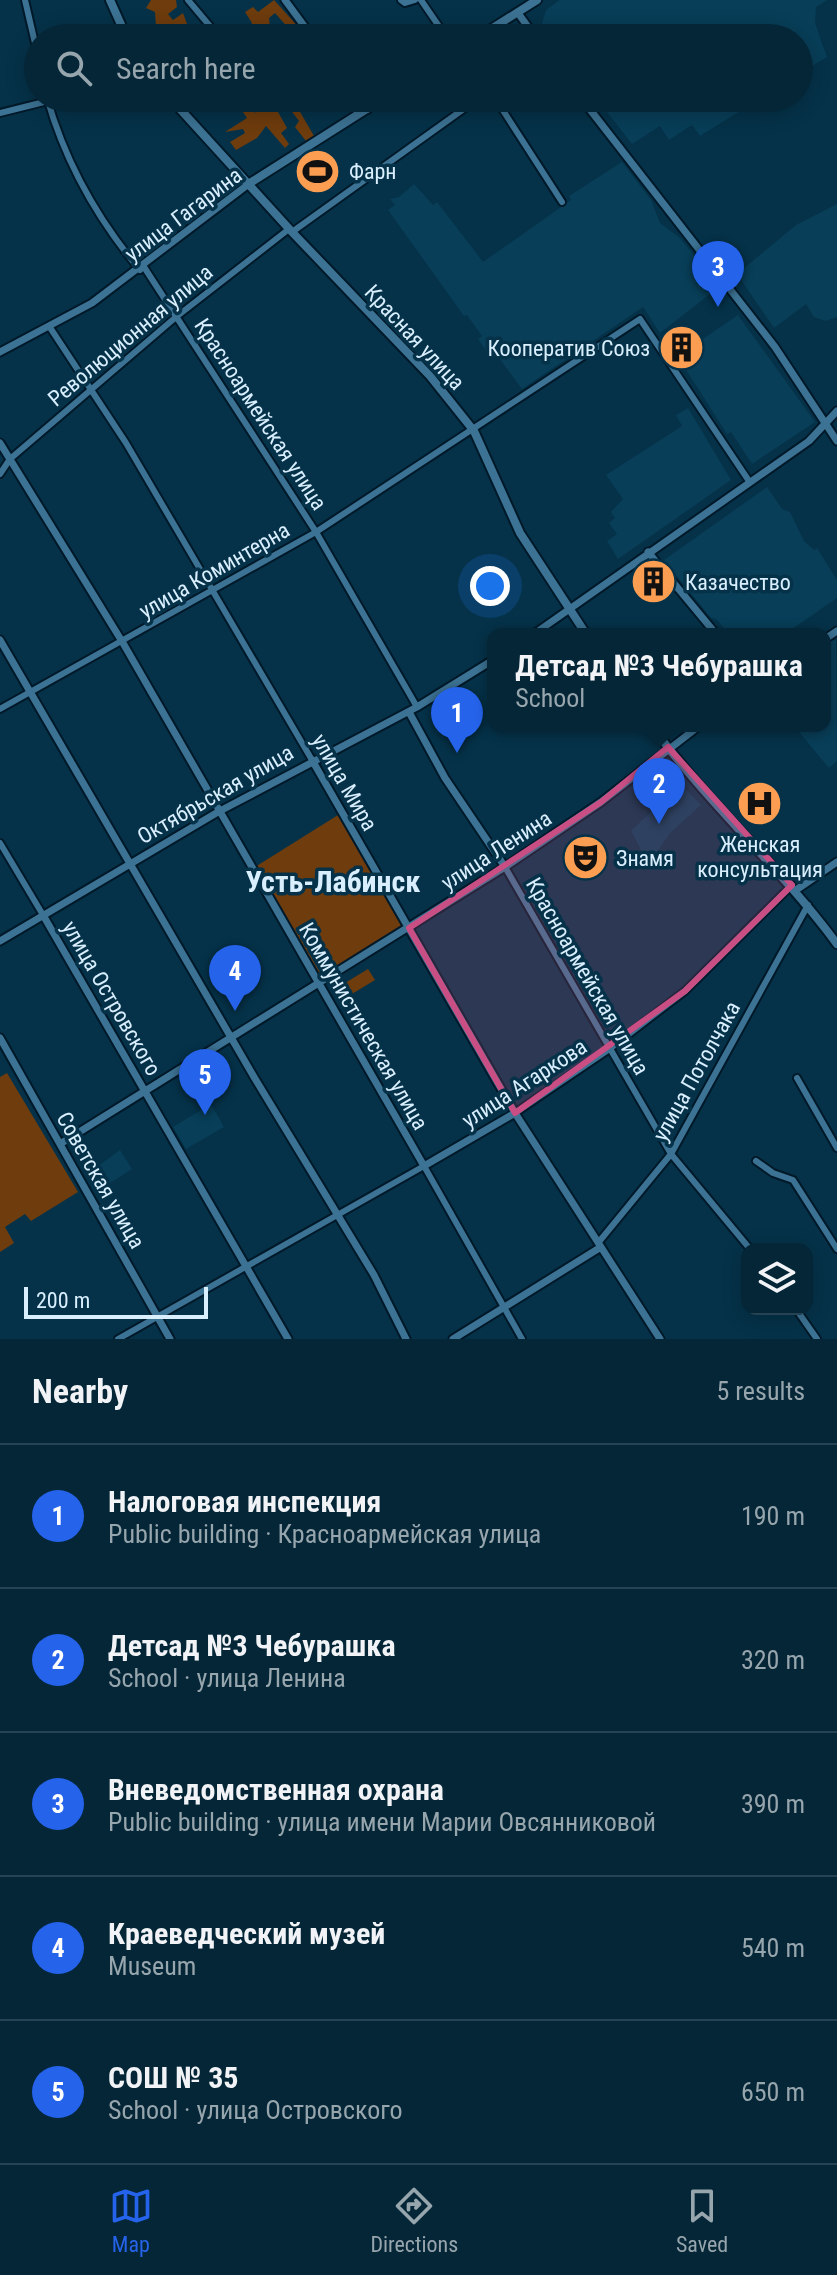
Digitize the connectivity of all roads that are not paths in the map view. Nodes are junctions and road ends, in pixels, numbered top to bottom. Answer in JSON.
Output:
{"nodes":[{"id":1,"x":25,"y":0,"type":"edge"},
{"id":2,"x":110,"y":0,"type":"edge"},
{"id":3,"x":188,"y":0,"type":"edge"},
{"id":4,"x":285,"y":0,"type":"edge"},
{"id":5,"x":401,"y":0,"type":"edge"},
{"id":6,"x":415,"y":0,"type":"edge"},
{"id":7,"x":421,"y":0,"type":"edge"},
{"id":8,"x":537,"y":0,"type":"edge"},
{"id":9,"x":518,"y":13,"type":"junction"},
{"id":10,"x":31,"y":24,"type":"edge"},
{"id":11,"x":121,"y":24,"type":"edge"},
{"id":12,"x":208,"y":24,"type":"edge"},
{"id":13,"x":303,"y":24,"type":"edge"},
{"id":14,"x":437,"y":24,"type":"edge"},
{"id":15,"x":500,"y":24,"type":"edge"},
{"id":16,"x":526,"y":24,"type":"edge"},
{"id":17,"x":24,"y":106,"type":"edge"},
{"id":18,"x":52,"y":112,"type":"edge"},
{"id":19,"x":183,"y":112,"type":"edge"},
{"id":20,"x":363,"y":112,"type":"edge"},
{"id":21,"x":459,"y":112,"type":"edge"},
{"id":22,"x":504,"y":112,"type":"edge"},
{"id":23,"x":592,"y":112,"type":"edge"},
{"id":24,"x":0,"y":113,"type":"edge"},
{"id":25,"x":250,"y":183,"type":"junction"},
{"id":26,"x":562,"y":202,"type":"dead end"},
{"id":27,"x":290,"y":231,"type":"junction"},
{"id":28,"x":142,"y":268,"type":"junction"},
{"id":29,"x":176,"y":317,"type":"junction"},
{"id":30,"x":49,"y":326,"type":"junction"},
{"id":31,"x":0,"y":352,"type":"edge"},
{"id":32,"x":89,"y":390,"type":"junction"},
{"id":33,"x":837,"y":411,"type":"edge"},
{"id":34,"x":825,"y":422,"type":"junction"},
{"id":35,"x":474,"y":431,"type":"junction"},
{"id":36,"x":837,"y":441,"type":"edge"},
{"id":37,"x":0,"y":443,"type":"edge"},
{"id":38,"x":10,"y":459,"type":"junction"},
{"id":39,"x":0,"y":474,"type":"edge"},
{"id":40,"x":749,"y":481,"type":"junction"},
{"id":41,"x":316,"y":532,"type":"junction"},
{"id":42,"x":648,"y":552,"type":"junction"},
{"id":43,"x":214,"y":591,"type":"junction"},
{"id":44,"x":570,"y":612,"type":"junction"},
{"id":45,"x":544,"y":628,"type":"edge"},
{"id":46,"x":582,"y":628,"type":"edge"},
{"id":47,"x":711,"y":628,"type":"edge"},
{"id":48,"x":0,"y":640,"type":"edge"},
{"id":49,"x":123,"y":643,"type":"junction"},
{"id":50,"x":487,"y":664,"type":"edge"},
{"id":51,"x":30,"y":691,"type":"junction"},
{"id":52,"x":417,"y":707,"type":"junction"},
{"id":53,"x":0,"y":709,"type":"edge"},
{"id":54,"x":409,"y":712,"type":"junction"},
{"id":55,"x":657,"y":732,"type":"edge"},
{"id":56,"x":690,"y":732,"type":"edge"},
{"id":57,"x":668,"y":747,"type":"junction"},
{"id":58,"x":312,"y":760,"type":"junction"},
{"id":59,"x":218,"y":812,"type":"junction"},
{"id":60,"x":0,"y":843,"type":"edge"},
{"id":61,"x":837,"y":862,"type":"edge"},
{"id":62,"x":130,"y":864,"type":"junction"},
{"id":63,"x":505,"y":867,"type":"junction"},
{"id":64,"x":794,"y":888,"type":"junction"},
{"id":65,"x":808,"y":905,"type":"junction"},
{"id":66,"x":43,"y":915,"type":"junction"},
{"id":67,"x":409,"y":928,"type":"junction"},
{"id":68,"x":0,"y":941,"type":"edge"},
{"id":69,"x":837,"y":944,"type":"edge"},
{"id":70,"x":318,"y":983,"type":"junction"},
{"id":71,"x":0,"y":1038,"type":"edge"},
{"id":72,"x":231,"y":1038,"type":"junction"},
{"id":73,"x":608,"y":1050,"type":"junction"},
{"id":74,"x":797,"y":1078,"type":"dead end"},
{"id":75,"x":145,"y":1091,"type":"junction"},
{"id":76,"x":515,"y":1113,"type":"junction"},
{"id":77,"x":60,"y":1144,"type":"junction"},
{"id":78,"x":837,"y":1148,"type":"edge"},
{"id":79,"x":671,"y":1154,"type":"junction"},
{"id":80,"x":756,"y":1161,"type":"dead end"},
{"id":81,"x":424,"y":1166,"type":"junction"},
{"id":82,"x":339,"y":1214,"type":"junction"},
{"id":83,"x":745,"y":1243,"type":"edge"},
{"id":84,"x":599,"y":1245,"type":"junction"},
{"id":85,"x":837,"y":1249,"type":"edge"},
{"id":86,"x":245,"y":1267,"type":"junction"},
{"id":87,"x":505,"y":1307,"type":"junction"},
{"id":88,"x":800,"y":1315,"type":"edge"},
{"id":89,"x":157,"y":1316,"type":"junction"},
{"id":90,"x":118,"y":1339,"type":"edge"},
{"id":91,"x":170,"y":1339,"type":"edge"},
{"id":92,"x":288,"y":1339,"type":"edge"},
{"id":93,"x":406,"y":1339,"type":"edge"},
{"id":94,"x":453,"y":1339,"type":"edge"},
{"id":95,"x":522,"y":1339,"type":"edge"},
{"id":96,"x":660,"y":1339,"type":"edge"},
{"id":97,"x":817,"y":1339,"type":"edge"}],
"edges":[{"from":1,"to":10,"type":"street"},
{"from":2,"to":11,"type":"main road"},
{"from":3,"to":12,"type":"street"},
{"from":4,"to":13,"type":"street"},
{"from":5,"to":6,"type":"street"},
{"from":7,"to":14,"type":"street"},
{"from":8,"to":9,"type":"main road"},
{"from":9,"to":15,"type":"main road"},
{"from":9,"to":16,"type":"street"},
{"from":17,"to":24,"type":"street"},
{"from":18,"to":28,"type":"street","name":"Красноармейская улица"},
{"from":19,"to":25,"type":"main road","name":"Красная улица"},
{"from":20,"to":25,"type":"main road","name":"улица Гагарина"},
{"from":21,"to":27,"type":"street","name":"Революционная улица"},
{"from":22,"to":26,"type":"street"},
{"from":23,"to":34,"type":"street"},
{"from":25,"to":27,"type":"main road","name":"Красная улица"},
{"from":25,"to":28,"type":"street","name":"улица Гагарина"},
{"from":27,"to":29,"type":"street","name":"Революционная улица"},
{"from":27,"to":35,"type":"main road","name":"Красная улица"},
{"from":28,"to":29,"type":"street","name":"Красноармейская улица"},
{"from":28,"to":30,"type":"street","name":"улица Гагарина"},
{"from":29,"to":32,"type":"street","name":"Революционная улица"},
{"from":29,"to":41,"type":"street","name":"Красноармейская улица"},
{"from":30,"to":31,"type":"street","name":"улица Гагарина"},
{"from":30,"to":32,"type":"street","name":"улица Мира"},
{"from":32,"to":38,"type":"street","name":"Революционная улица"},
{"from":32,"to":43,"type":"street","name":"улица Мира"},
{"from":33,"to":34,"type":"street"},
{"from":34,"to":36,"type":"street"},
{"from":34,"to":40,"type":"street"},
{"from":35,"to":40,"type":"street","name":"улица Коминтерна"},
{"from":35,"to":41,"type":"street","name":"улица Коминтерна"},
{"from":35,"to":44,"type":"main road","name":"Красная улица"},
{"from":37,"to":38,"type":"street","name":"Коммунистическая улица"},
{"from":38,"to":39,"type":"street","name":"Революционная улица"},
{"from":38,"to":49,"type":"street","name":"Коммунистическая улица"},
{"from":40,"to":42,"type":"street"},
{"from":41,"to":43,"type":"street","name":"улица Коминтерна"},
{"from":41,"to":52,"type":"street","name":"Красноармейская улица"},
{"from":42,"to":44,"type":"street"},
{"from":42,"to":47,"type":"street"},
{"from":43,"to":49,"type":"street","name":"улица Коминтерна"},
{"from":43,"to":58,"type":"street","name":"улица Мира"},
{"from":44,"to":45,"type":"street"},
{"from":44,"to":46,"type":"main road","name":"Красная улица"},
{"from":48,"to":51,"type":"street"},
{"from":49,"to":51,"type":"street","name":"улица Коминтерна"},
{"from":49,"to":59,"type":"street","name":"Коммунистическая улица"},
{"from":50,"to":52,"type":"street","name":"Октябрьская улица"},
{"from":51,"to":53,"type":"street","name":"улица Коминтерна"},
{"from":51,"to":62,"type":"street"},
{"from":52,"to":54,"type":"street","name":"Октябрьская улица"},
{"from":54,"to":58,"type":"street","name":"Октябрьская улица"},
{"from":54,"to":63,"type":"street","name":"Красноармейская улица"},
{"from":55,"to":57,"type":"main road"},
{"from":56,"to":57,"type":"street","name":"улица Ленина"},
{"from":57,"to":63,"type":"street","name":"улица Ленина"},
{"from":57,"to":64,"type":"main road"},
{"from":58,"to":59,"type":"street","name":"Октябрьская улица"},
{"from":58,"to":67,"type":"street","name":"улица Мира"},
{"from":59,"to":62,"type":"street","name":"Октябрьская улица"},
{"from":59,"to":70,"type":"street","name":"Коммунистическая улица"},
{"from":60,"to":66,"type":"street","name":"улица Островского"},
{"from":61,"to":64,"type":"street","name":"улица Агаркова"},
{"from":62,"to":66,"type":"street","name":"Октябрьская улица"},
{"from":62,"to":72,"type":"street"},
{"from":63,"to":67,"type":"street","name":"улица Ленина"},
{"from":63,"to":73,"type":"street","name":"Красноармейская улица"},
{"from":64,"to":65,"type":"main road"},
{"from":64,"to":73,"type":"street","name":"улица Агаркова"},
{"from":65,"to":69,"type":"main road"},
{"from":65,"to":79,"type":"street","name":"улица Потолчака"},
{"from":66,"to":68,"type":"street","name":"Октябрьская улица"},
{"from":66,"to":75,"type":"street","name":"улица Островского"},
{"from":67,"to":70,"type":"street","name":"улица Ленина"},
{"from":67,"to":76,"type":"street","name":"улица Мира"},
{"from":70,"to":72,"type":"street","name":"улица Ленина"},
{"from":70,"to":81,"type":"street","name":"Коммунистическая улица"},
{"from":71,"to":77,"type":"street","name":"Советская улица"},
{"from":72,"to":75,"type":"street","name":"улица Ленина"},
{"from":72,"to":82,"type":"street"},
{"from":73,"to":76,"type":"street","name":"улица Агаркова"},
{"from":73,"to":79,"type":"street","name":"Красноармейская улица"},
{"from":74,"to":78,"type":"street"},
{"from":75,"to":77,"type":"street","name":"улица Ленина"},
{"from":75,"to":86,"type":"street","name":"улица Островского"},
{"from":76,"to":81,"type":"street","name":"улица Агаркова"},
{"from":76,"to":84,"type":"street","name":"улица Мира"},
{"from":77,"to":89,"type":"street","name":"Советская улица"},
{"from":79,"to":83,"type":"street","name":"Красноармейская улица"},
{"from":79,"to":84,"type":"street","name":"улица Потолчака"},
{"from":80,"to":85,"type":"street"},
{"from":81,"to":82,"type":"street","name":"улица Агаркова"},
{"from":81,"to":87,"type":"street","name":"Коммунистическая улица"},
{"from":82,"to":86,"type":"street","name":"улица Агаркова"},
{"from":82,"to":93,"type":"street"},
{"from":84,"to":87,"type":"street","name":"улица Потолчака"},
{"from":84,"to":96,"type":"street","name":"улица Мира"},
{"from":86,"to":89,"type":"street","name":"улица Агаркова"},
{"from":86,"to":92,"type":"street","name":"улица Островского"},
{"from":87,"to":94,"type":"street","name":"улица Потолчака"},
{"from":87,"to":95,"type":"street","name":"Коммунистическая улица"},
{"from":88,"to":97,"type":"street"},
{"from":89,"to":90,"type":"street","name":"улица Агаркова"},
{"from":89,"to":91,"type":"street","name":"Советская улица"}]}
